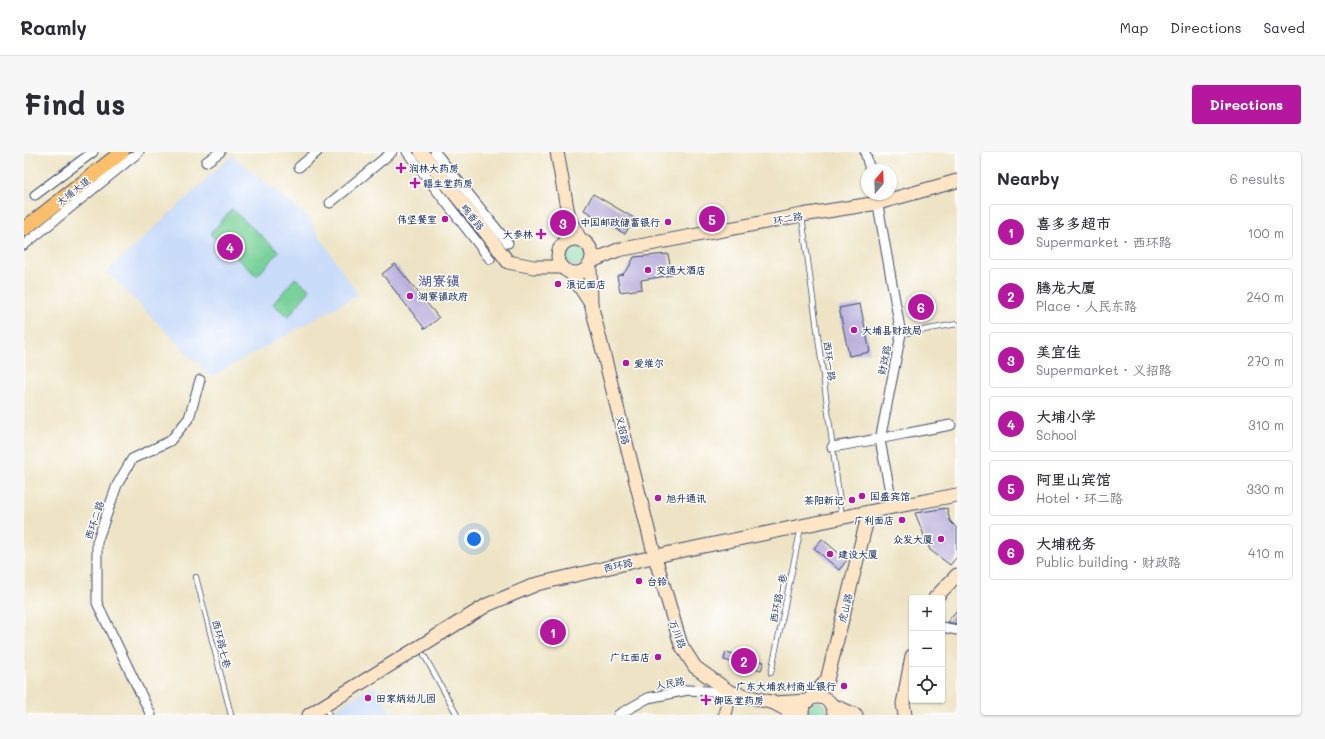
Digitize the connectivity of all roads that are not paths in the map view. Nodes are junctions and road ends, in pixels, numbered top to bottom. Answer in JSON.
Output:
{"nodes":[{"id":1,"x":93,"y":152,"type":"edge"},
{"id":2,"x":116,"y":152,"type":"edge"},
{"id":3,"x":122,"y":152,"type":"edge"},
{"id":4,"x":139,"y":152,"type":"edge"},
{"id":5,"x":220,"y":152,"type":"edge"},
{"id":6,"x":317,"y":152,"type":"edge"},
{"id":7,"x":392,"y":152,"type":"edge"},
{"id":8,"x":407,"y":152,"type":"edge"},
{"id":9,"x":421,"y":152,"type":"edge"},
{"id":10,"x":435,"y":152,"type":"edge"},
{"id":11,"x":557,"y":152,"type":"edge"},
{"id":12,"x":865,"y":152,"type":"edge"},
{"id":13,"x":206,"y":162,"type":"dead end"},
{"id":14,"x":868,"y":164,"type":"edge"},
{"id":15,"x":298,"y":167,"type":"dead end"},
{"id":16,"x":957,"y":181,"type":"edge"},
{"id":17,"x":897,"y":194,"type":"edge"},
{"id":18,"x":35,"y":195,"type":"dead end"},
{"id":19,"x":868,"y":200,"type":"edge"},
{"id":20,"x":877,"y":200,"type":"edge"},
{"id":21,"x":330,"y":203,"type":"dead end"},
{"id":22,"x":802,"y":215,"type":"junction"},
{"id":23,"x":569,"y":219,"type":"junction"},
{"id":24,"x":24,"y":225,"type":"edge"},
{"id":25,"x":24,"y":229,"type":"edge"},
{"id":26,"x":584,"y":242,"type":"junction"},
{"id":27,"x":508,"y":243,"type":"dead end"},
{"id":28,"x":562,"y":244,"type":"junction"},
{"id":29,"x":24,"y":245,"type":"edge"},
{"id":30,"x":618,"y":250,"type":"junction"},
{"id":31,"x":490,"y":259,"type":"dead end"},
{"id":32,"x":591,"y":263,"type":"junction"},
{"id":33,"x":534,"y":266,"type":"junction"},
{"id":34,"x":566,"y":269,"type":"junction"},
{"id":35,"x":591,"y":304,"type":"junction"},
{"id":36,"x":957,"y":324,"type":"edge"},
{"id":37,"x":901,"y":334,"type":"junction"},
{"id":38,"x":200,"y":380,"type":"dead end"},
{"id":39,"x":950,"y":425,"type":"dead end"},
{"id":40,"x":880,"y":440,"type":"junction"},
{"id":41,"x":832,"y":447,"type":"junction"},
{"id":42,"x":957,"y":495,"type":"edge"},
{"id":43,"x":893,"y":507,"type":"junction"},
{"id":44,"x":841,"y":510,"type":"dead end"},
{"id":45,"x":869,"y":512,"type":"junction"},
{"id":46,"x":802,"y":526,"type":"junction"},
{"id":47,"x":654,"y":557,"type":"junction"},
{"id":48,"x":957,"y":575,"type":"edge"},
{"id":49,"x":196,"y":577,"type":"dead end"},
{"id":50,"x":939,"y":595,"type":"edge"},
{"id":51,"x":945,"y":627,"type":"edge"},
{"id":52,"x":957,"y":630,"type":"edge"},
{"id":53,"x":424,"y":655,"type":"dead end"},
{"id":54,"x":910,"y":667,"type":"edge"},
{"id":55,"x":772,"y":673,"type":"dead end"},
{"id":56,"x":827,"y":680,"type":"junction"},
{"id":57,"x":730,"y":692,"type":"junction"},
{"id":58,"x":809,"y":700,"type":"junction"},
{"id":59,"x":774,"y":703,"type":"junction"},
{"id":60,"x":832,"y":707,"type":"edge"},
{"id":61,"x":327,"y":710,"type":"edge"},
{"id":62,"x":151,"y":715,"type":"edge"},
{"id":63,"x":231,"y":715,"type":"edge"},
{"id":64,"x":309,"y":715,"type":"edge"},
{"id":65,"x":457,"y":715,"type":"edge"},
{"id":66,"x":618,"y":715,"type":"edge"},
{"id":67,"x":725,"y":715,"type":"edge"},
{"id":68,"x":796,"y":715,"type":"edge"},
{"id":69,"x":802,"y":715,"type":"edge"},
{"id":70,"x":856,"y":715,"type":"edge"},
{"id":71,"x":905,"y":715,"type":"edge"}],
"edges":[{"from":1,"to":18,"type":"street"},
{"from":2,"to":24,"type":"main road","name":"大埔大道"},
{"from":3,"to":25,"type":"main road","name":"大埔大道"},
{"from":4,"to":29,"type":"street"},
{"from":5,"to":13,"type":"street"},
{"from":6,"to":15,"type":"street"},
{"from":7,"to":21,"type":"street"},
{"from":8,"to":31,"type":"street"},
{"from":9,"to":33,"type":"main road","name":"畹香路"},
{"from":10,"to":27,"type":"street"},
{"from":11,"to":23,"type":"main road"},
{"from":12,"to":14,"type":"street"},
{"from":16,"to":17,"type":"main road","name":"环二路"},
{"from":19,"to":22,"type":"main road","name":"环二路"},
{"from":20,"to":37,"type":"street","name":"财政路"},
{"from":22,"to":30,"type":"main road","name":"环二路"},
{"from":22,"to":41,"type":"lane","name":"西环一路"},
{"from":23,"to":26,"type":"main road"},
{"from":23,"to":28,"type":"main road"},
{"from":26,"to":28,"type":"main road"},
{"from":26,"to":30,"type":"main road"},
{"from":26,"to":32,"type":"main road"},
{"from":28,"to":33,"type":"main road"},
{"from":28,"to":34,"type":"main road"},
{"from":30,"to":32,"type":"main road"},
{"from":32,"to":34,"type":"main road"},
{"from":32,"to":35,"type":"main road"},
{"from":33,"to":34,"type":"main road","name":"畹香路"},
{"from":34,"to":35,"type":"main road"},
{"from":35,"to":47,"type":"main road","name":"义招路"},
{"from":36,"to":37,"type":"lane"},
{"from":37,"to":40,"type":"street","name":"财政路"},
{"from":38,"to":62,"type":"street","name":"西环二路"},
{"from":39,"to":40,"type":"street"},
{"from":40,"to":41,"type":"street"},
{"from":40,"to":43,"type":"street","name":"财政路"},
{"from":41,"to":44,"type":"lane","name":"西环一路"},
{"from":42,"to":43,"type":"main road","name":"西环路"},
{"from":43,"to":45,"type":"main road","name":"西环路"},
{"from":45,"to":46,"type":"main road","name":"西环路"},
{"from":45,"to":56,"type":"main road","name":"虎山路"},
{"from":46,"to":47,"type":"main road","name":"西环路"},
{"from":46,"to":55,"type":"lane","name":"西环路一巷"},
{"from":47,"to":57,"type":"main road","name":"万川路"},
{"from":47,"to":61,"type":"main road","name":"西环路"},
{"from":48,"to":50,"type":"main road"},
{"from":49,"to":63,"type":"lane","name":"西环路七巷"},
{"from":51,"to":52,"type":"street"},
{"from":53,"to":65,"type":"lane"},
{"from":54,"to":71,"type":"main road"},
{"from":56,"to":58,"type":"main road","name":"虎山路"},
{"from":56,"to":60,"type":"main road"},
{"from":57,"to":59,"type":"main road"},
{"from":57,"to":66,"type":"street","name":"人民路"},
{"from":57,"to":67,"type":"main road"},
{"from":58,"to":59,"type":"main road"},
{"from":58,"to":60,"type":"main road"},
{"from":58,"to":69,"type":"main road","name":"虎山路"},
{"from":59,"to":68,"type":"main road"},
{"from":60,"to":70,"type":"main road"},
{"from":61,"to":64,"type":"main road","name":"西环路"}]}
